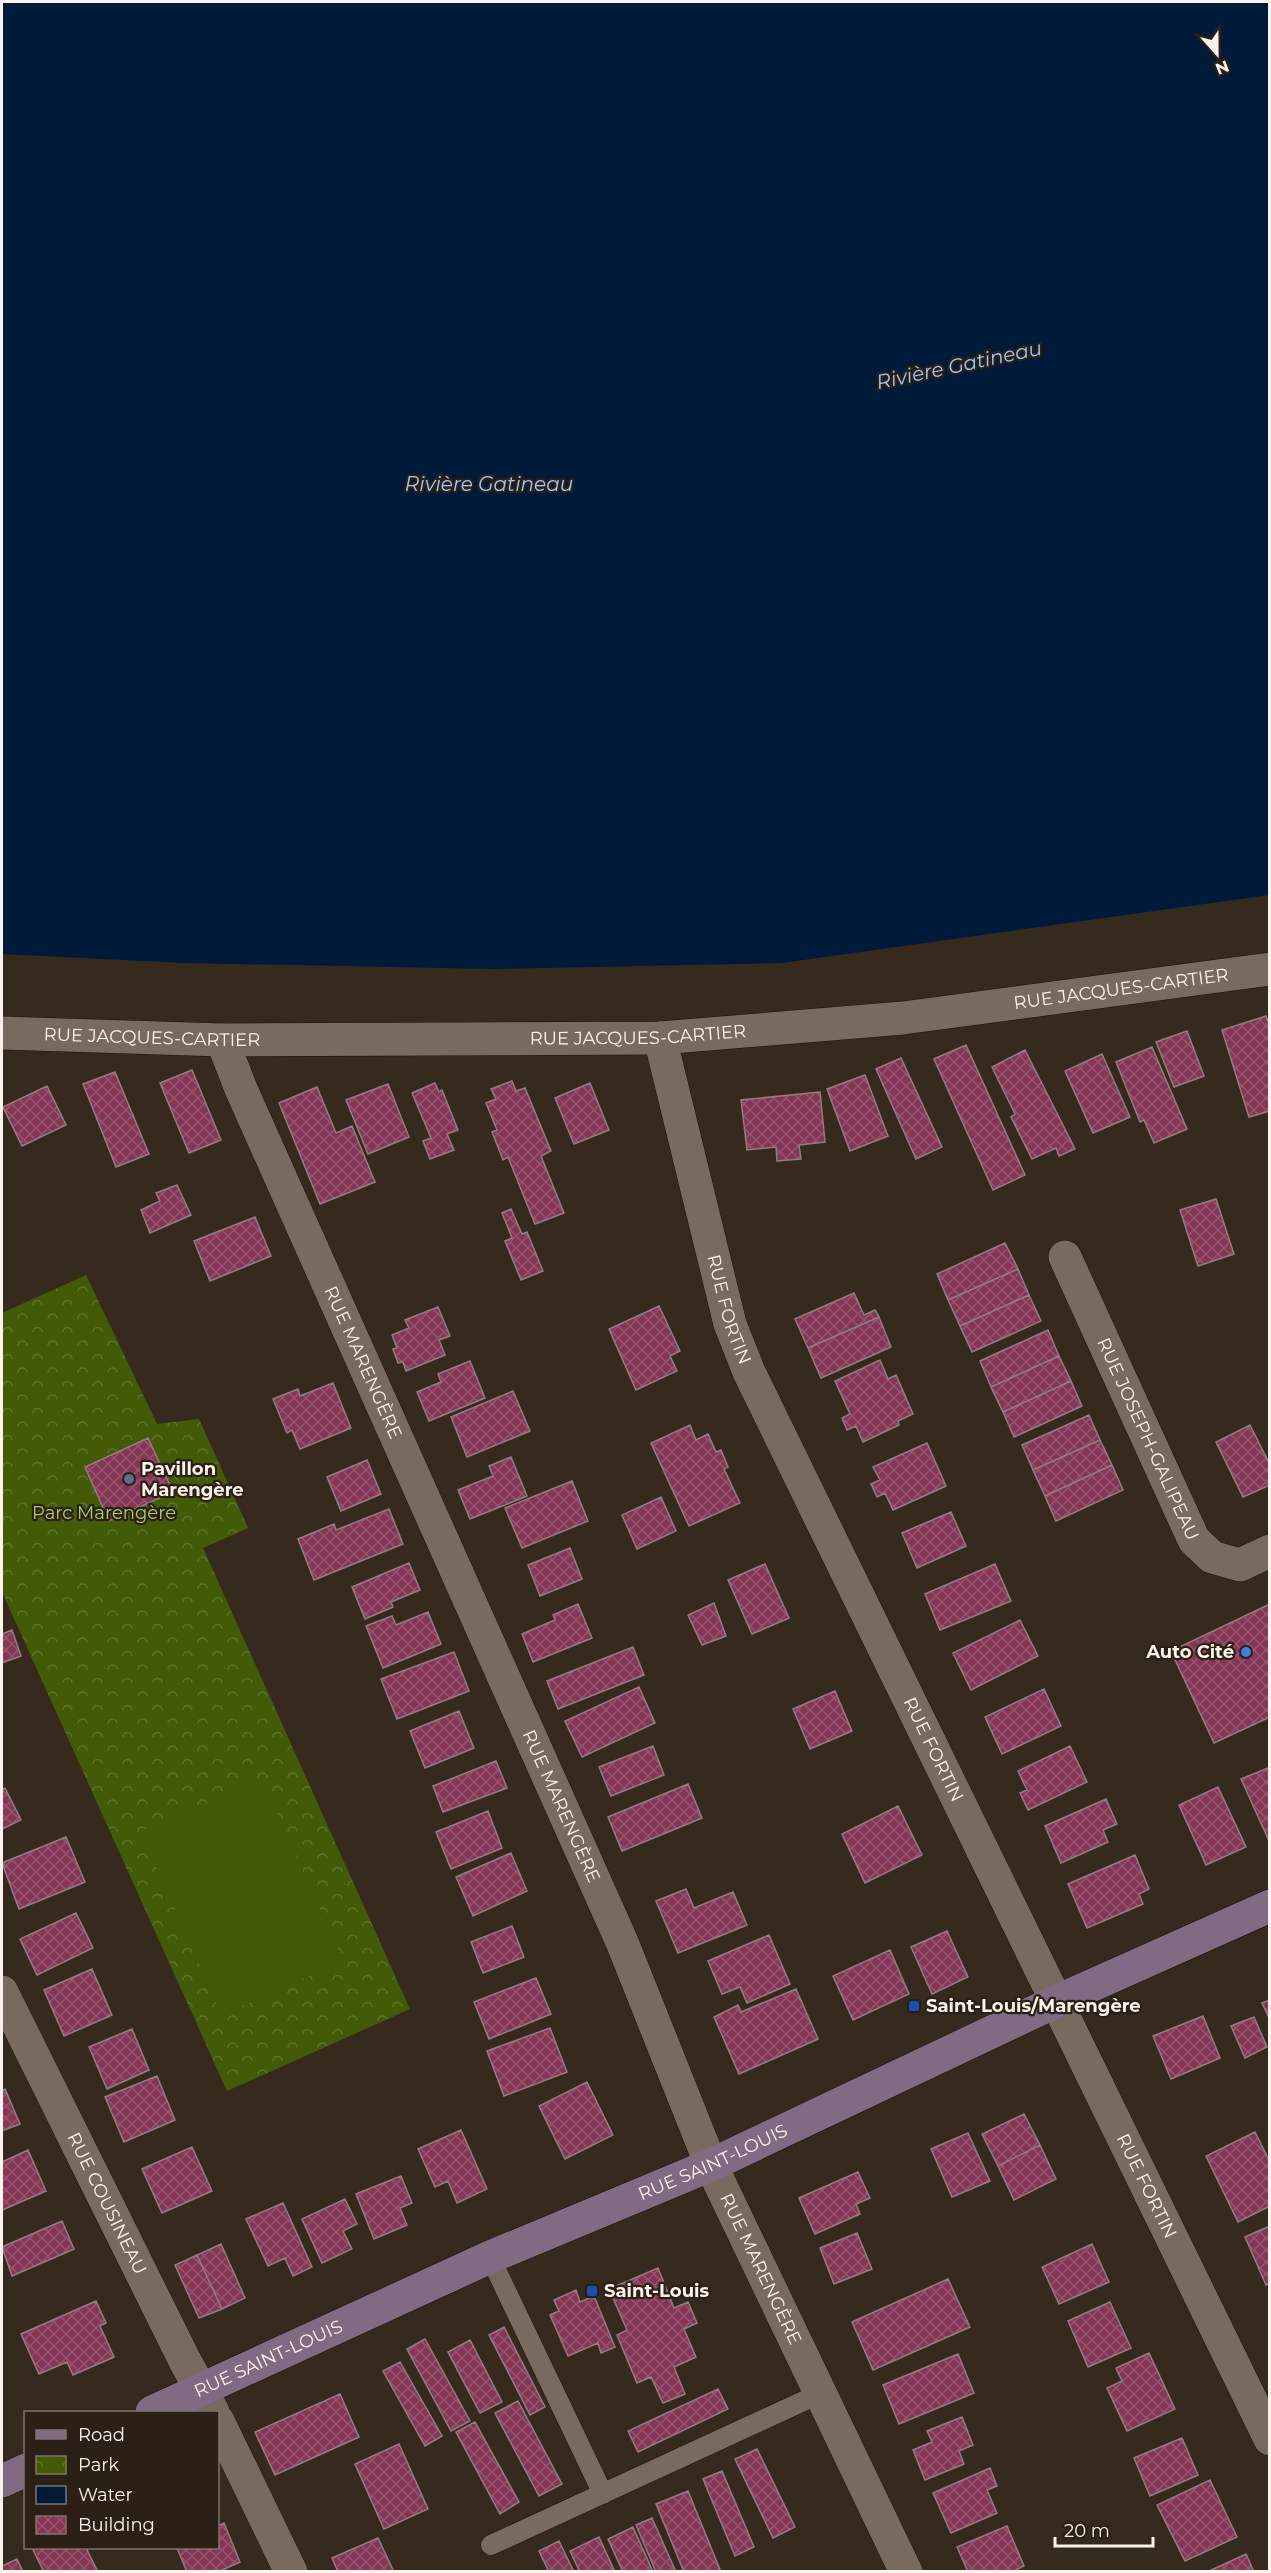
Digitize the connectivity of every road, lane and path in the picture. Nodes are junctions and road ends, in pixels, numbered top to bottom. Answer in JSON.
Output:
{"nodes":[{"id":1,"x":1269,"y":969,"type":"edge"},
{"id":2,"x":2,"y":1033,"type":"edge"},
{"id":3,"x":660,"y":1038,"type":"junction"},
{"id":4,"x":222,"y":1040,"type":"junction"},
{"id":5,"x":1065,"y":1257,"type":"dead end"},
{"id":6,"x":1269,"y":1551,"type":"edge"},
{"id":7,"x":1269,"y":1906,"type":"edge"},
{"id":8,"x":2,"y":1992,"type":"edge"},
{"id":9,"x":1057,"y":2001,"type":"junction"},
{"id":10,"x":711,"y":2165,"type":"junction"},
{"id":11,"x":490,"y":2257,"type":"junction"},
{"id":12,"x":821,"y":2393,"type":"junction"},
{"id":13,"x":208,"y":2401,"type":"edge"},
{"id":14,"x":157,"y":2411,"type":"edge"},
{"id":15,"x":1266,"y":2421,"type":"edge"},
{"id":16,"x":219,"y":2423,"type":"edge"},
{"id":17,"x":24,"y":2471,"type":"edge"},
{"id":18,"x":2,"y":2481,"type":"edge"},
{"id":19,"x":603,"y":2494,"type":"junction"},
{"id":20,"x":491,"y":2545,"type":"dead end"},
{"id":21,"x":291,"y":2571,"type":"edge"},
{"id":22,"x":906,"y":2571,"type":"edge"}],
"edges":[{"from":1,"to":3,"type":"street","name":"RUE JACQUES-CARTIER"},
{"from":2,"to":4,"type":"street","name":"RUE JACQUES-CARTIER"},
{"from":3,"to":4,"type":"street","name":"RUE JACQUES-CARTIER"},
{"from":3,"to":9,"type":"street","name":"RUE FORTIN"},
{"from":4,"to":10,"type":"street","name":"RUE MARENGÈRE"},
{"from":5,"to":6,"type":"street","name":"RUE JOSEPH-GALIPEAU"},
{"from":7,"to":9,"type":"main road","name":"RUE SAINT-LOUIS"},
{"from":8,"to":13,"type":"street","name":"RUE COUSINEAU"},
{"from":9,"to":10,"type":"main road","name":"RUE SAINT-LOUIS"},
{"from":9,"to":15,"type":"street","name":"RUE FORTIN"},
{"from":10,"to":11,"type":"main road","name":"RUE SAINT-LOUIS"},
{"from":10,"to":12,"type":"street","name":"RUE MARENGÈRE"},
{"from":11,"to":13,"type":"main road","name":"RUE SAINT-LOUIS"},
{"from":11,"to":19,"type":"lane"},
{"from":12,"to":19,"type":"lane"},
{"from":12,"to":22,"type":"street","name":"RUE MARENGÈRE"},
{"from":13,"to":14,"type":"main road","name":"RUE SAINT-LOUIS"},
{"from":16,"to":21,"type":"street"},
{"from":17,"to":18,"type":"main road"},
{"from":19,"to":20,"type":"lane"}]}
